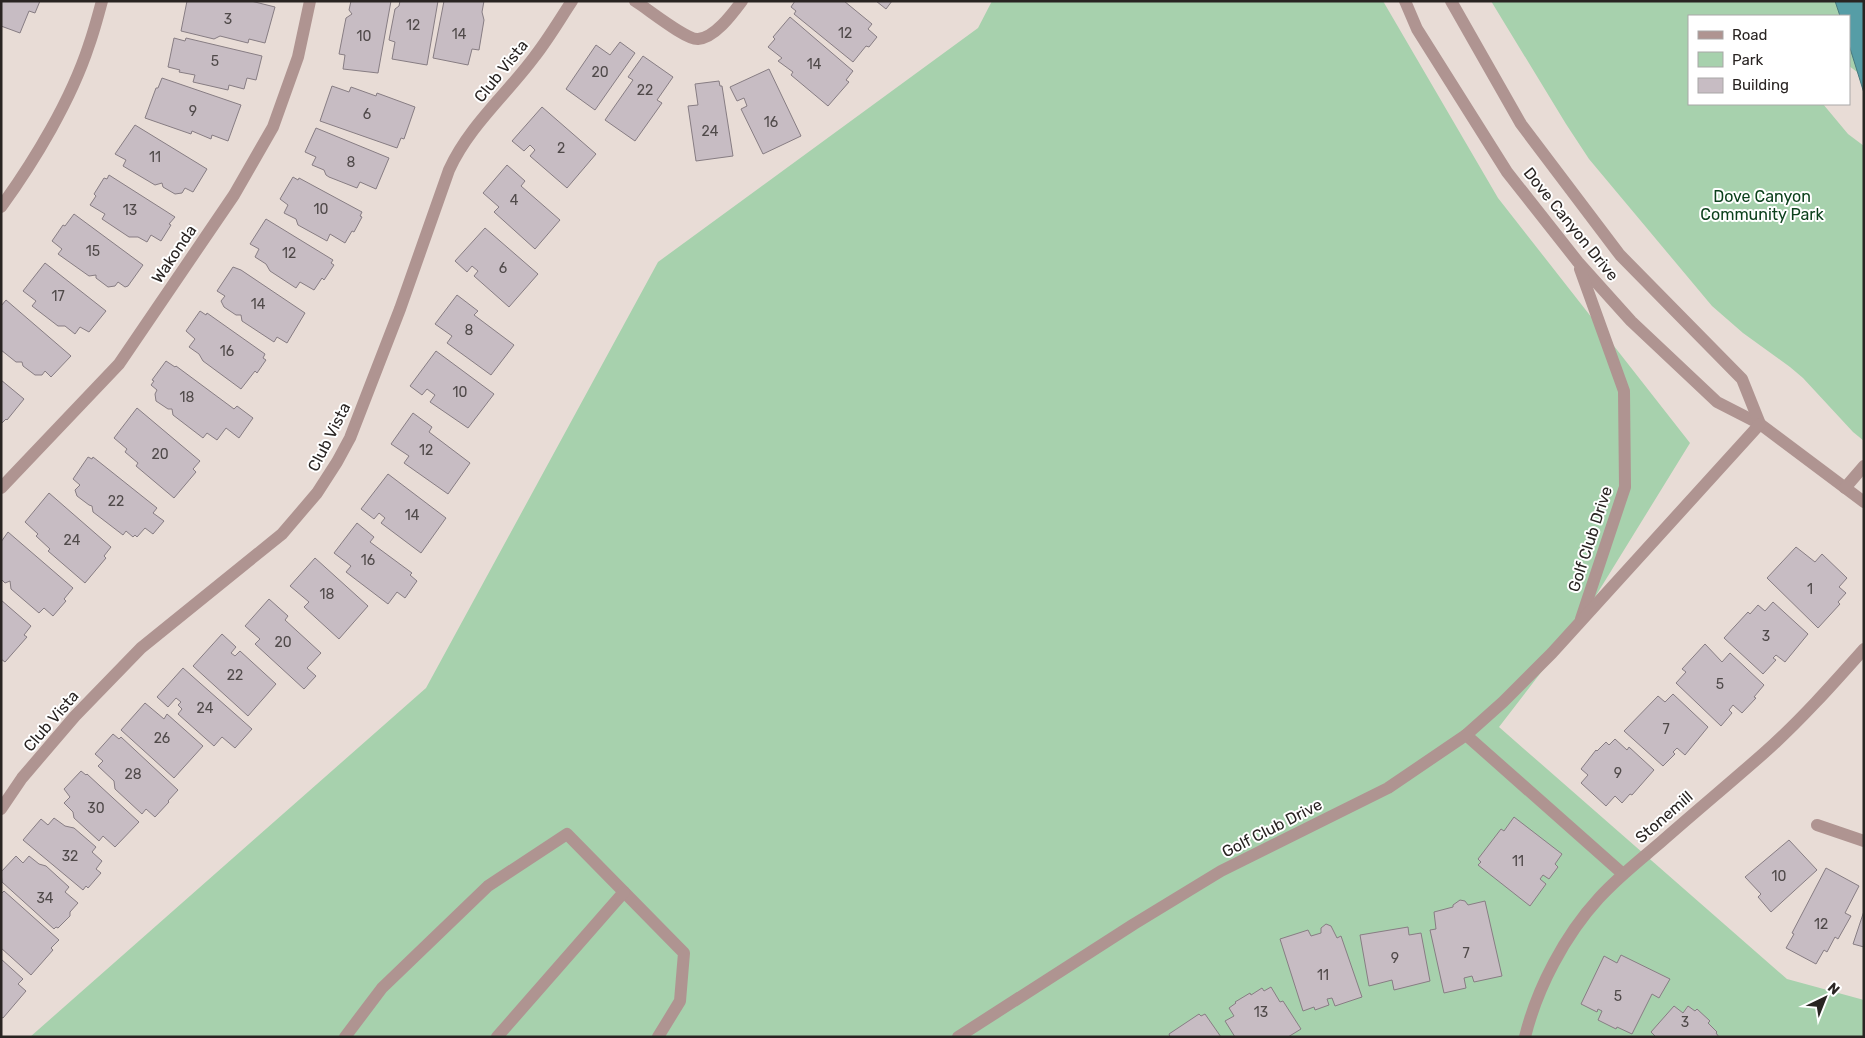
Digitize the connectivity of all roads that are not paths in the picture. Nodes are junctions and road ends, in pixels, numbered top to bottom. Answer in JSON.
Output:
{"nodes":[{"id":1,"x":102,"y":1,"type":"edge"},
{"id":2,"x":310,"y":1,"type":"edge"},
{"id":3,"x":572,"y":1,"type":"edge"},
{"id":4,"x":635,"y":1,"type":"edge"},
{"id":5,"x":742,"y":1,"type":"edge"},
{"id":6,"x":1405,"y":1,"type":"edge"},
{"id":7,"x":1450,"y":1,"type":"edge"},
{"id":8,"x":1,"y":207,"type":"edge"},
{"id":9,"x":1578,"y":262,"type":"junction"},
{"id":10,"x":1760,"y":424,"type":"junction"},
{"id":11,"x":1864,"y":466,"type":"edge"},
{"id":12,"x":1,"y":488,"type":"edge"},
{"id":13,"x":1845,"y":488,"type":"junction"},
{"id":14,"x":1864,"y":502,"type":"edge"},
{"id":15,"x":1579,"y":623,"type":"junction"},
{"id":16,"x":1864,"y":650,"type":"edge"},
{"id":17,"x":1466,"y":735,"type":"junction"},
{"id":18,"x":1,"y":808,"type":"edge"},
{"id":19,"x":1817,"y":825,"type":"dead end"},
{"id":20,"x":1864,"y":840,"type":"edge"},
{"id":21,"x":1623,"y":874,"type":"junction"},
{"id":22,"x":624,"y":892,"type":"junction"},
{"id":23,"x":345,"y":1037,"type":"edge"},
{"id":24,"x":496,"y":1037,"type":"edge"},
{"id":25,"x":658,"y":1037,"type":"edge"},
{"id":26,"x":958,"y":1037,"type":"edge"},
{"id":27,"x":1525,"y":1037,"type":"edge"}],
"edges":[{"from":1,"to":8,"type":"street"},
{"from":2,"to":12,"type":"street","name":"Wakonda"},
{"from":3,"to":18,"type":"street","name":"Club Vista"},
{"from":4,"to":5,"type":"street"},
{"from":6,"to":9,"type":"street","name":"Dove Canyon Drive"},
{"from":7,"to":10,"type":"street","name":"Dove Canyon Drive"},
{"from":9,"to":10,"type":"street","name":"Dove Canyon Drive"},
{"from":9,"to":15,"type":"street","name":"Golf Club Drive"},
{"from":10,"to":13,"type":"street","name":"Dove Canyon Drive"},
{"from":10,"to":15,"type":"street","name":"Golf Club Drive"},
{"from":11,"to":13,"type":"street"},
{"from":13,"to":14,"type":"street","name":"Dove Canyon Drive"},
{"from":15,"to":17,"type":"street","name":"Golf Club Drive"},
{"from":16,"to":21,"type":"street","name":"Stonemill"},
{"from":17,"to":21,"type":"street"},
{"from":17,"to":26,"type":"street","name":"Golf Club Drive"},
{"from":19,"to":20,"type":"street"},
{"from":21,"to":27,"type":"street","name":"Stonemill"},
{"from":22,"to":23,"type":"street"},
{"from":22,"to":24,"type":"street"},
{"from":22,"to":25,"type":"street"}]}
